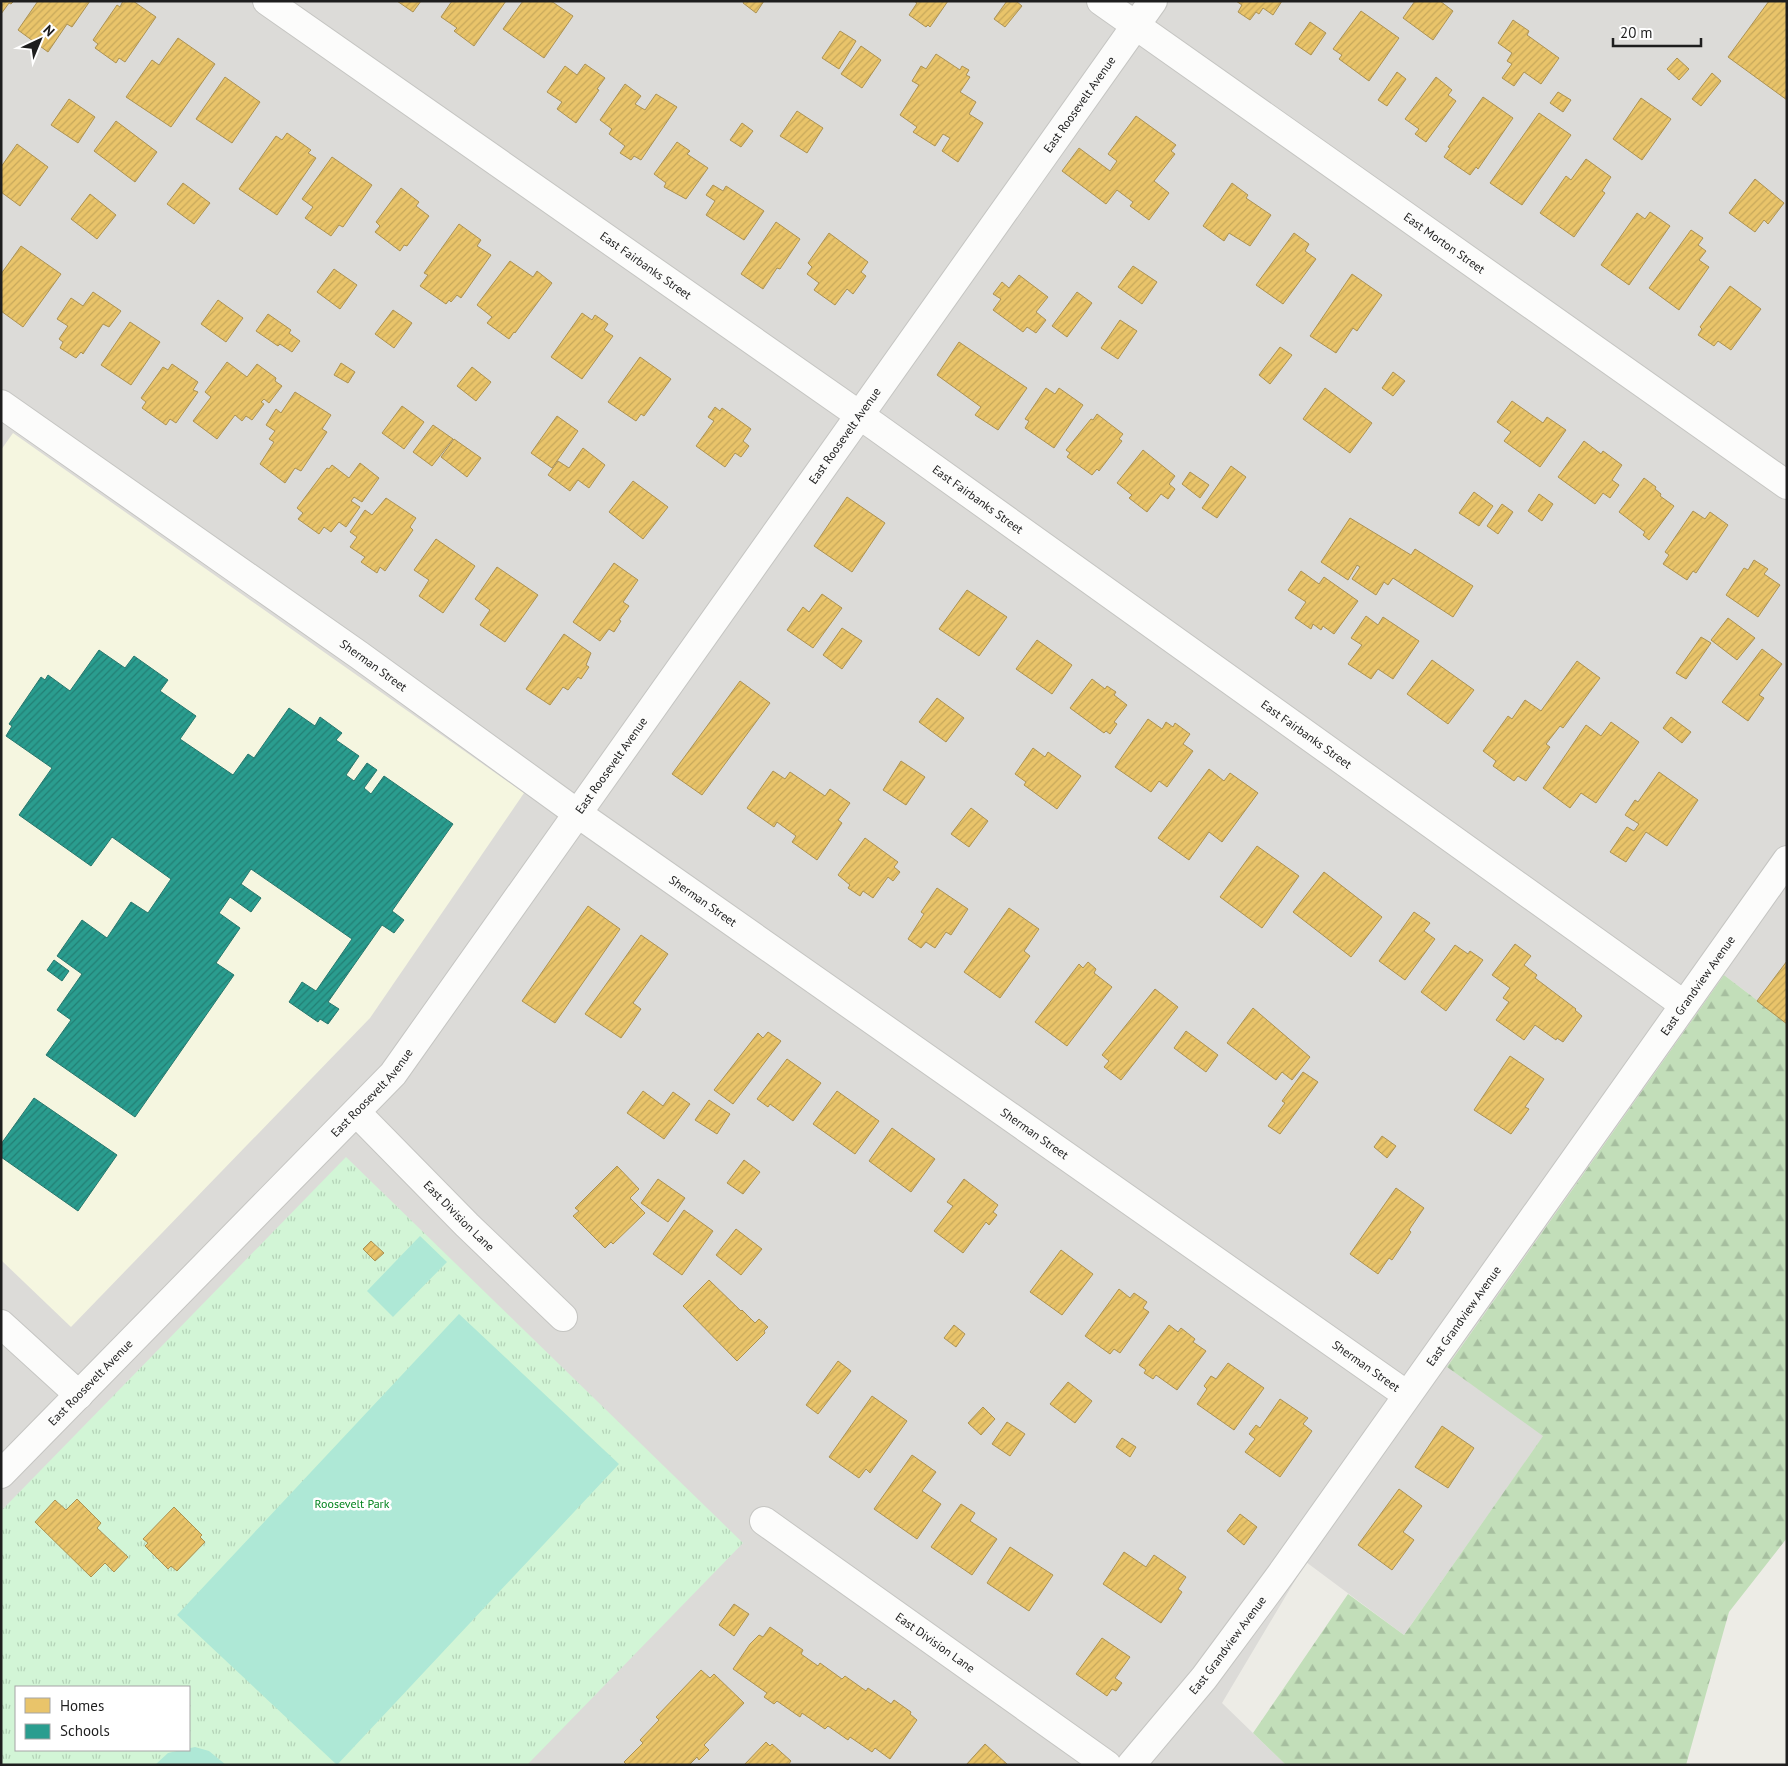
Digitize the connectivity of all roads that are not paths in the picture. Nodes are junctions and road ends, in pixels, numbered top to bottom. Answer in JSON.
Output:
{"nodes":[{"id":1,"x":267,"y":1,"type":"edge"},
{"id":2,"x":1101,"y":1,"type":"edge"},
{"id":3,"x":1153,"y":1,"type":"edge"},
{"id":4,"x":1136,"y":26,"type":"junction"},
{"id":5,"x":1,"y":404,"type":"edge"},
{"id":6,"x":859,"y":415,"type":"junction"},
{"id":7,"x":1787,"y":485,"type":"edge"},
{"id":8,"x":577,"y":813,"type":"junction"},
{"id":9,"x":1787,"y":860,"type":"edge"},
{"id":10,"x":1684,"y":1004,"type":"junction"},
{"id":11,"x":357,"y":1113,"type":"junction"},
{"id":12,"x":563,"y":1317,"type":"dead end"},
{"id":13,"x":1,"y":1324,"type":"edge"},
{"id":14,"x":80,"y":1395,"type":"junction"},
{"id":15,"x":1406,"y":1395,"type":"junction"},
{"id":16,"x":1,"y":1474,"type":"edge"},
{"id":17,"x":764,"y":1521,"type":"dead end"},
{"id":18,"x":1107,"y":1765,"type":"edge"},
{"id":19,"x":1130,"y":1765,"type":"edge"}],
"edges":[{"from":1,"to":6,"type":"street","name":"East Fairbanks Street"},
{"from":2,"to":4,"type":"street","name":"East Morton Street"},
{"from":3,"to":4,"type":"street","name":"East Roosevelt Avenue"},
{"from":4,"to":6,"type":"street","name":"East Roosevelt Avenue"},
{"from":4,"to":7,"type":"street","name":"East Morton Street"},
{"from":5,"to":8,"type":"street","name":"Sherman Street"},
{"from":6,"to":8,"type":"street","name":"East Roosevelt Avenue"},
{"from":6,"to":10,"type":"street","name":"East Fairbanks Street"},
{"from":8,"to":11,"type":"street","name":"East Roosevelt Avenue"},
{"from":8,"to":15,"type":"street","name":"Sherman Street"},
{"from":9,"to":10,"type":"street","name":"East Grandview Avenue"},
{"from":10,"to":15,"type":"street","name":"East Grandview Avenue"},
{"from":11,"to":12,"type":"street","name":"East Division Lane"},
{"from":11,"to":14,"type":"street","name":"East Roosevelt Avenue"},
{"from":13,"to":14,"type":"street"},
{"from":14,"to":16,"type":"street","name":"East Roosevelt Avenue"},
{"from":15,"to":19,"type":"street","name":"East Grandview Avenue"},
{"from":17,"to":18,"type":"street","name":"East Division Lane"}]}
